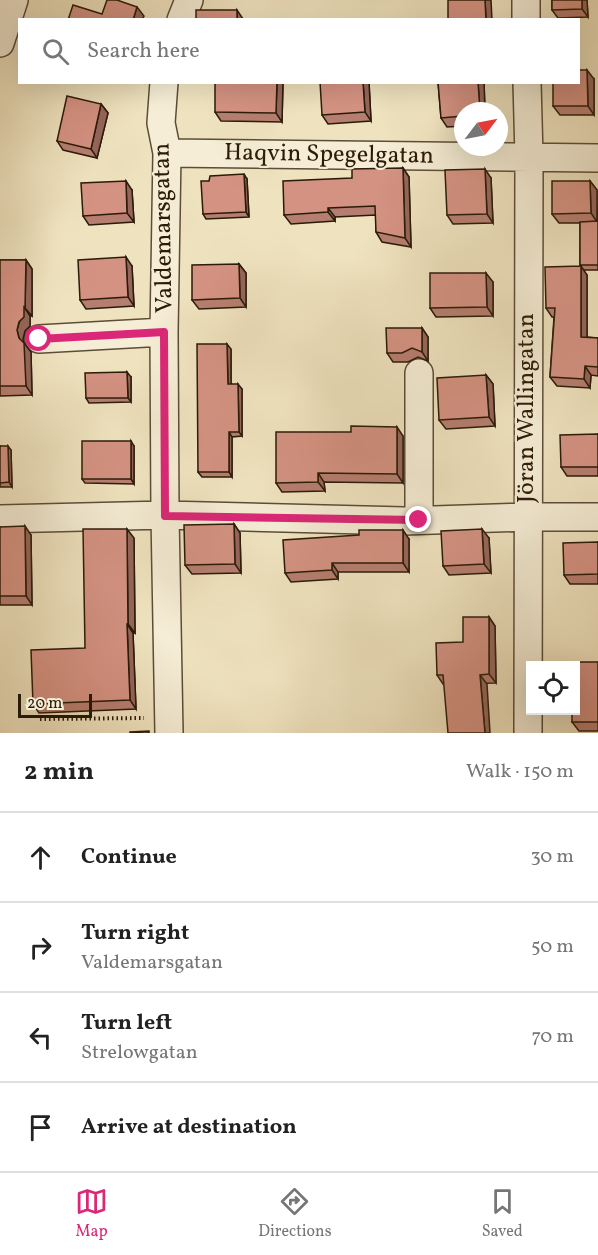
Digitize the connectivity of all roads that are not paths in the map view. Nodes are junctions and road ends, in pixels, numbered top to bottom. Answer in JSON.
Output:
{"nodes":[{"id":1,"x":14,"y":0,"type":"edge"},
{"id":2,"x":189,"y":0,"type":"edge"},
{"id":3,"x":526,"y":0,"type":"edge"},
{"id":4,"x":182,"y":18,"type":"edge"},
{"id":5,"x":526,"y":18,"type":"edge"},
{"id":6,"x":0,"y":43,"type":"edge"},
{"id":7,"x":164,"y":84,"type":"edge"},
{"id":8,"x":527,"y":84,"type":"edge"},
{"id":9,"x":167,"y":153,"type":"junction"},
{"id":10,"x":529,"y":157,"type":"junction"},
{"id":11,"x":598,"y":158,"type":"edge"},
{"id":12,"x":164,"y":332,"type":"junction"},
{"id":13,"x":39,"y":339,"type":"dead end"},
{"id":14,"x":419,"y":373,"type":"dead end"},
{"id":15,"x":165,"y":516,"type":"junction"},
{"id":16,"x":527,"y":517,"type":"junction"},
{"id":17,"x":598,"y":517,"type":"edge"},
{"id":18,"x":0,"y":519,"type":"edge"},
{"id":19,"x":419,"y":520,"type":"junction"},
{"id":20,"x":169,"y":725,"type":"edge"},
{"id":21,"x":528,"y":733,"type":"edge"}],
"edges":[{"from":1,"to":6,"type":"street"},
{"from":2,"to":4,"type":"street"},
{"from":3,"to":5,"type":"street"},
{"from":7,"to":9,"type":"street","name":"Valdemarsgatan"},
{"from":8,"to":10,"type":"street","name":"Jöran Wallingatan"},
{"from":9,"to":10,"type":"street","name":"Haqvin Spegelgatan"},
{"from":9,"to":12,"type":"street","name":"Valdemarsgatan"},
{"from":10,"to":11,"type":"street","name":"Haqvin Spegelgatan"},
{"from":10,"to":16,"type":"street","name":"Jöran Wallingatan"},
{"from":12,"to":13,"type":"street"},
{"from":12,"to":15,"type":"street","name":"Valdemarsgatan"},
{"from":14,"to":19,"type":"street"},
{"from":15,"to":18,"type":"street"},
{"from":15,"to":19,"type":"street"},
{"from":15,"to":20,"type":"street","name":"Valdemarsgatan"},
{"from":16,"to":17,"type":"street"},
{"from":16,"to":19,"type":"street"},
{"from":16,"to":21,"type":"street","name":"Jöran Wallingatan"}]}
